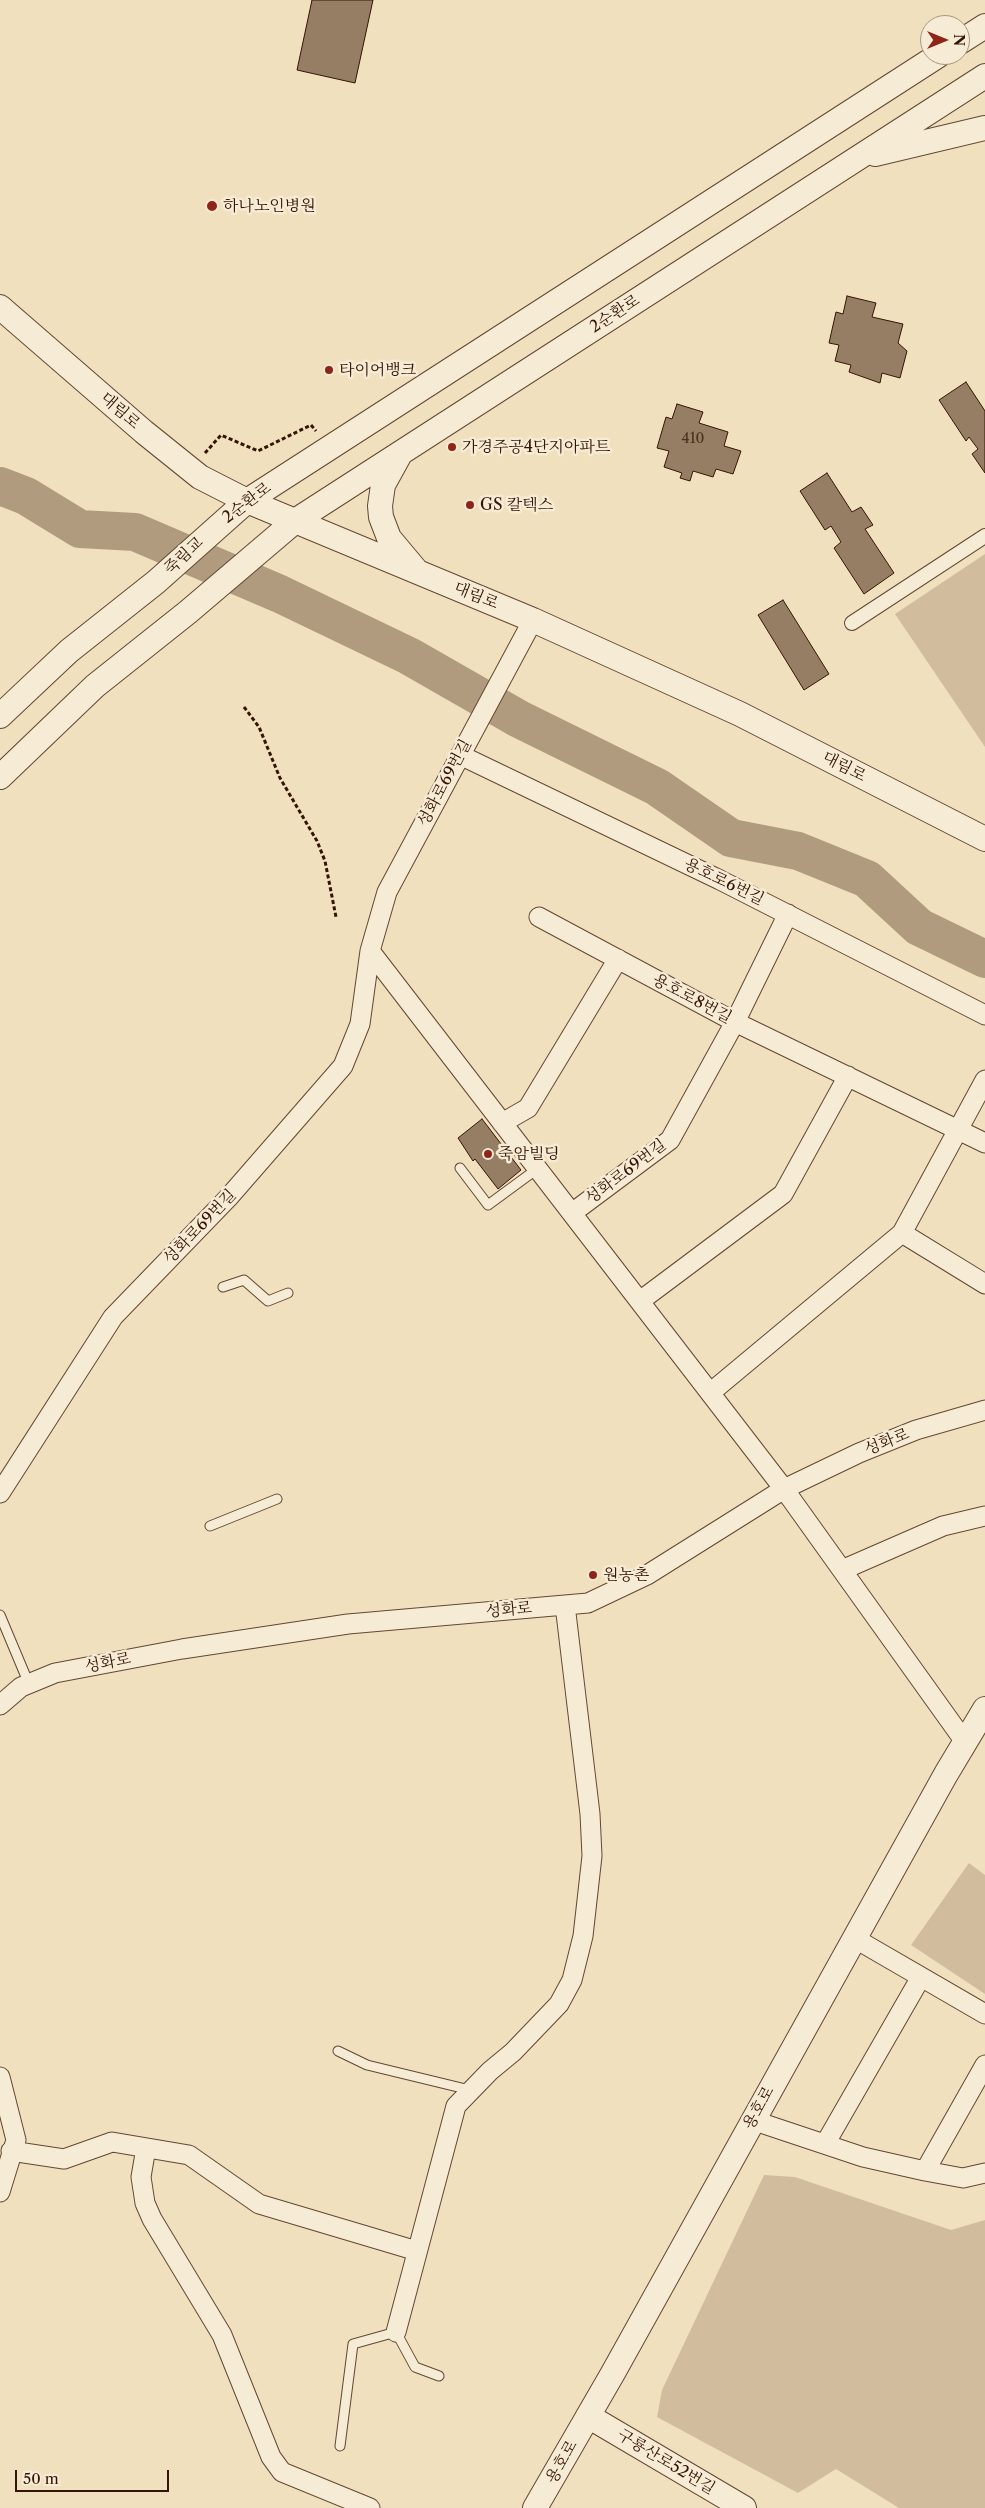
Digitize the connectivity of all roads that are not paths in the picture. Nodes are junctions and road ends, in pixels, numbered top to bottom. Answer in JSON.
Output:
{"nodes":[{"id":1,"x":985,"y":26,"type":"edge"},
{"id":2,"x":970,"y":36,"type":"edge"},
{"id":3,"x":924,"y":65,"type":"edge"},
{"id":4,"x":985,"y":76,"type":"edge"},
{"id":5,"x":985,"y":128,"type":"edge"},
{"id":6,"x":854,"y":159,"type":"junction"},
{"id":7,"x":0,"y":307,"type":"edge"},
{"id":8,"x":404,"y":451,"type":"junction"},
{"id":9,"x":247,"y":501,"type":"junction"},
{"id":10,"x":295,"y":521,"type":"junction"},
{"id":11,"x":212,"y":530,"type":"joint"},
{"id":12,"x":985,"y":536,"type":"edge"},
{"id":13,"x":418,"y":573,"type":"junction"},
{"id":14,"x":533,"y":620,"type":"junction"},
{"id":15,"x":852,"y":623,"type":"dead end"},
{"id":16,"x":0,"y":716,"type":"edge"},
{"id":17,"x":460,"y":755,"type":"junction"},
{"id":18,"x":0,"y":777,"type":"edge"},
{"id":19,"x":985,"y":839,"type":"edge"},
{"id":20,"x":788,"y":914,"type":"junction"},
{"id":21,"x":539,"y":917,"type":"dead end"},
{"id":22,"x":370,"y":951,"type":"junction"},
{"id":23,"x":618,"y":960,"type":"junction"},
{"id":24,"x":985,"y":1015,"type":"edge"},
{"id":25,"x":735,"y":1022,"type":"junction"},
{"id":26,"x":848,"y":1076,"type":"junction"},
{"id":27,"x":985,"y":1080,"type":"edge"},
{"id":28,"x":502,"y":1123,"type":"junction"},
{"id":29,"x":959,"y":1129,"type":"junction"},
{"id":30,"x":985,"y":1143,"type":"edge"},
{"id":31,"x":460,"y":1168,"type":"dead end"},
{"id":32,"x":538,"y":1168,"type":"junction"},
{"id":33,"x":572,"y":1213,"type":"junction"},
{"id":34,"x":902,"y":1233,"type":"junction"},
{"id":35,"x":985,"y":1284,"type":"edge"},
{"id":36,"x":223,"y":1287,"type":"dead end"},
{"id":37,"x":288,"y":1293,"type":"dead end"},
{"id":38,"x":640,"y":1301,"type":"junction"},
{"id":39,"x":710,"y":1393,"type":"junction"},
{"id":40,"x":985,"y":1410,"type":"edge"},
{"id":41,"x":784,"y":1489,"type":"junction"},
{"id":42,"x":0,"y":1493,"type":"edge"},
{"id":43,"x":277,"y":1499,"type":"dead end"},
{"id":44,"x":985,"y":1516,"type":"edge"},
{"id":45,"x":210,"y":1526,"type":"dead end"},
{"id":46,"x":842,"y":1570,"type":"junction"},
{"id":47,"x":565,"y":1605,"type":"junction"},
{"id":48,"x":0,"y":1614,"type":"edge"},
{"id":49,"x":29,"y":1684,"type":"junction"},
{"id":50,"x":0,"y":1705,"type":"edge"},
{"id":51,"x":985,"y":1709,"type":"edge"},
{"id":52,"x":965,"y":1742,"type":"junction"},
{"id":53,"x":854,"y":1938,"type":"junction"},
{"id":54,"x":921,"y":1977,"type":"junction"},
{"id":55,"x":985,"y":2014,"type":"edge"},
{"id":56,"x":338,"y":2050,"type":"dead end"},
{"id":57,"x":985,"y":2065,"type":"edge"},
{"id":58,"x":0,"y":2077,"type":"edge"},
{"id":59,"x":470,"y":2090,"type":"junction"},
{"id":60,"x":752,"y":2120,"type":"junction"},
{"id":61,"x":826,"y":2144,"type":"junction"},
{"id":62,"x":146,"y":2148,"type":"junction"},
{"id":63,"x":11,"y":2151,"type":"junction"},
{"id":64,"x":925,"y":2171,"type":"junction"},
{"id":65,"x":985,"y":2173,"type":"edge"},
{"id":66,"x":0,"y":2192,"type":"edge"},
{"id":67,"x":417,"y":2251,"type":"junction"},
{"id":68,"x":396,"y":2332,"type":"junction"},
{"id":69,"x":439,"y":2376,"type":"dead end"},
{"id":70,"x":588,"y":2416,"type":"junction"},
{"id":71,"x":340,"y":2446,"type":"dead end"},
{"id":72,"x":370,"y":2508,"type":"edge"},
{"id":73,"x":535,"y":2508,"type":"edge"},
{"id":74,"x":744,"y":2508,"type":"edge"}],
"edges":[{"from":1,"to":2,"type":"street"},
{"from":3,"to":9,"type":"street","name":"2순환로"},
{"from":4,"to":6,"type":"street","name":"2순환로"},
{"from":5,"to":6,"type":"street"},
{"from":6,"to":8,"type":"street","name":"2순환로"},
{"from":7,"to":9,"type":"street","name":"대림로"},
{"from":8,"to":10,"type":"street","name":"2순환로"},
{"from":8,"to":13,"type":"street"},
{"from":9,"to":10,"type":"street","name":"대림로"},
{"from":9,"to":11,"type":"street","name":"2순환로"},
{"from":10,"to":13,"type":"street","name":"대림로"},
{"from":10,"to":18,"type":"street","name":"2순환로"},
{"from":11,"to":16,"type":"street","name":"죽림교"},
{"from":12,"to":15,"type":"street"},
{"from":13,"to":14,"type":"street","name":"대림로"},
{"from":14,"to":17,"type":"street","name":"성화로69번길"},
{"from":14,"to":19,"type":"street","name":"대림로"},
{"from":17,"to":20,"type":"street","name":"용호로6번길"},
{"from":17,"to":22,"type":"street","name":"성화로69번길"},
{"from":20,"to":24,"type":"street","name":"용호로6번길"},
{"from":20,"to":25,"type":"street","name":"성화로69번길"},
{"from":21,"to":23,"type":"street","name":"용호로8번길"},
{"from":22,"to":28,"type":"street","name":"성화로69번길"},
{"from":22,"to":42,"type":"street","name":"성화로69번길"},
{"from":23,"to":25,"type":"street","name":"용호로8번길"},
{"from":23,"to":28,"type":"street"},
{"from":25,"to":26,"type":"street","name":"용호로8번길"},
{"from":25,"to":33,"type":"street","name":"성화로69번길"},
{"from":26,"to":29,"type":"street","name":"용호로8번길"},
{"from":26,"to":38,"type":"street"},
{"from":27,"to":29,"type":"street"},
{"from":28,"to":32,"type":"street","name":"성화로69번길"},
{"from":29,"to":30,"type":"street","name":"용호로8번길"},
{"from":29,"to":34,"type":"street"},
{"from":31,"to":32,"type":"lane"},
{"from":32,"to":33,"type":"street","name":"성화로69번길"},
{"from":33,"to":38,"type":"street","name":"성화로69번길"},
{"from":34,"to":35,"type":"street"},
{"from":34,"to":39,"type":"street"},
{"from":36,"to":37,"type":"lane"},
{"from":38,"to":39,"type":"street","name":"성화로69번길"},
{"from":39,"to":41,"type":"street","name":"성화로69번길"},
{"from":40,"to":41,"type":"street","name":"성화로"},
{"from":41,"to":46,"type":"street","name":"성화로69번길"},
{"from":41,"to":47,"type":"street","name":"성화로"},
{"from":43,"to":45,"type":"lane"},
{"from":44,"to":46,"type":"street"},
{"from":46,"to":52,"type":"street","name":"성화로69번길"},
{"from":47,"to":49,"type":"street","name":"성화로"},
{"from":47,"to":59,"type":"street"},
{"from":48,"to":49,"type":"lane"},
{"from":49,"to":50,"type":"street","name":"성화로"},
{"from":51,"to":52,"type":"street","name":"용호로"},
{"from":52,"to":53,"type":"street","name":"용호로"},
{"from":53,"to":54,"type":"street"},
{"from":53,"to":60,"type":"street","name":"용호로"},
{"from":54,"to":55,"type":"street"},
{"from":54,"to":61,"type":"street"},
{"from":56,"to":59,"type":"lane"},
{"from":57,"to":64,"type":"street"},
{"from":58,"to":63,"type":"street"},
{"from":59,"to":67,"type":"street"},
{"from":60,"to":61,"type":"street"},
{"from":60,"to":70,"type":"street","name":"용호로"},
{"from":61,"to":64,"type":"street"},
{"from":62,"to":63,"type":"street"},
{"from":62,"to":67,"type":"street"},
{"from":62,"to":72,"type":"street"},
{"from":63,"to":66,"type":"street"},
{"from":64,"to":65,"type":"street"},
{"from":67,"to":68,"type":"street"},
{"from":68,"to":69,"type":"lane"},
{"from":68,"to":71,"type":"lane"},
{"from":70,"to":73,"type":"street","name":"용호로"},
{"from":70,"to":74,"type":"street","name":"구룡산로52번길"}]}
